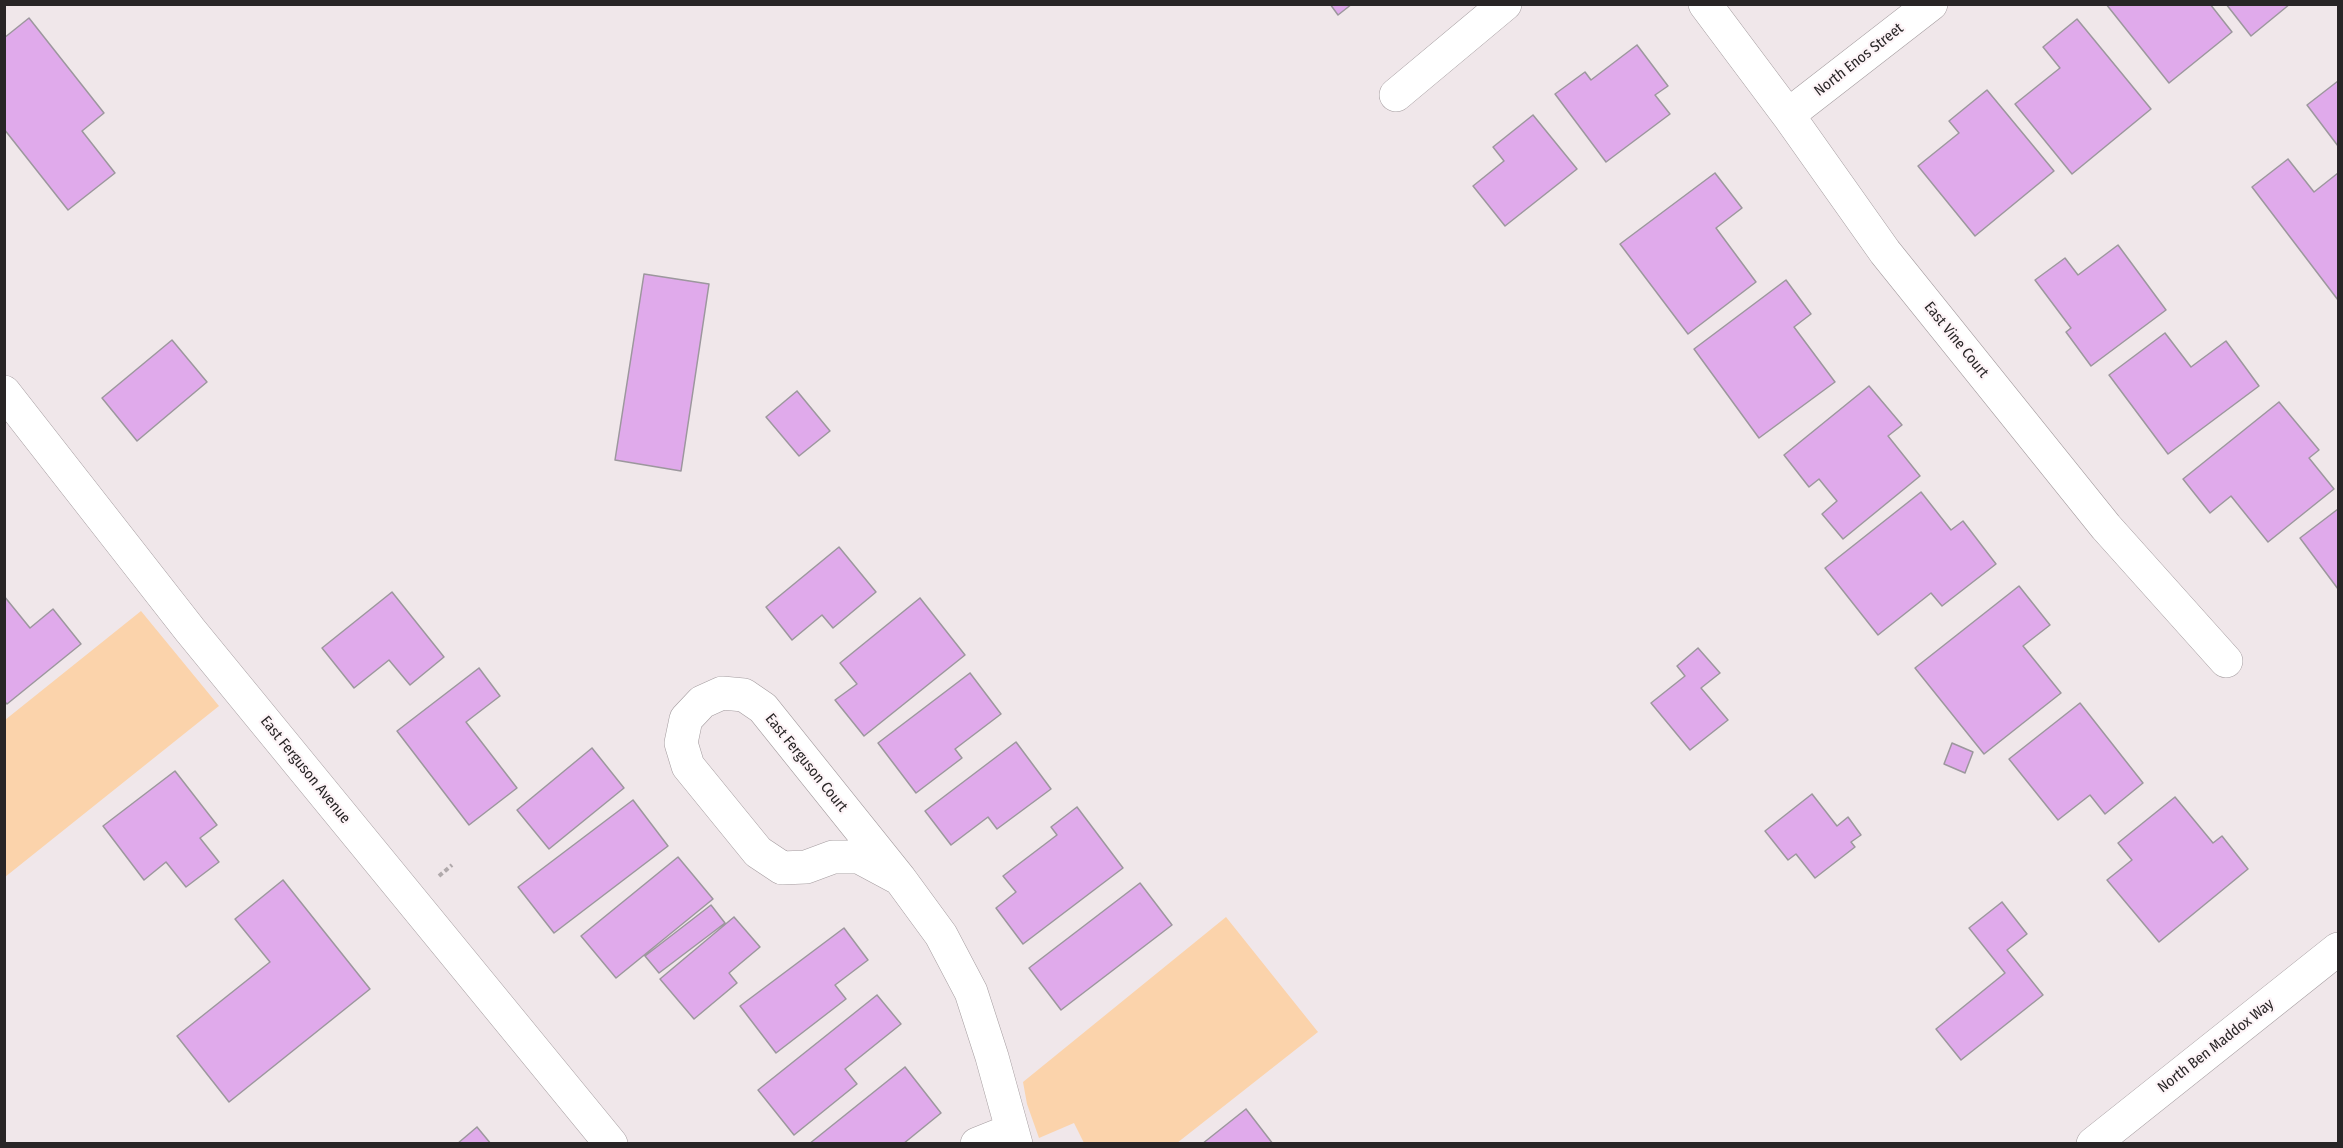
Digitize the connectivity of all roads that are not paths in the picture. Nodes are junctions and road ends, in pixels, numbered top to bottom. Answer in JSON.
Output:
{"nodes":[{"id":1,"x":1505,"y":4,"type":"edge"},
{"id":2,"x":1705,"y":4,"type":"edge"},
{"id":3,"x":1931,"y":4,"type":"edge"},
{"id":4,"x":1396,"y":95,"type":"dead end"},
{"id":5,"x":1788,"y":115,"type":"junction"},
{"id":6,"x":4,"y":392,"type":"edge"},
{"id":7,"x":2226,"y":661,"type":"dead end"},
{"id":8,"x":900,"y":879,"type":"junction"},
{"id":9,"x":2338,"y":949,"type":"edge"},
{"id":10,"x":1014,"y":1136,"type":"edge"},
{"id":11,"x":611,"y":1143,"type":"edge"},
{"id":12,"x":977,"y":1143,"type":"edge"},
{"id":13,"x":2093,"y":1143,"type":"edge"}],
"edges":[{"from":1,"to":4,"type":"street"},
{"from":2,"to":5,"type":"street","name":"East Vine Court"},
{"from":3,"to":5,"type":"street","name":"North Enos Street"},
{"from":5,"to":7,"type":"street","name":"East Vine Court"},
{"from":6,"to":11,"type":"street","name":"East Ferguson Avenue"},
{"from":8,"to":8,"type":"street","name":"East Ferguson Court"},
{"from":8,"to":10,"type":"street","name":"East Ferguson Court"},
{"from":9,"to":13,"type":"street","name":"North Ben Maddox Way"},
{"from":10,"to":12,"type":"street","name":"East Ferguson Court"}]}
